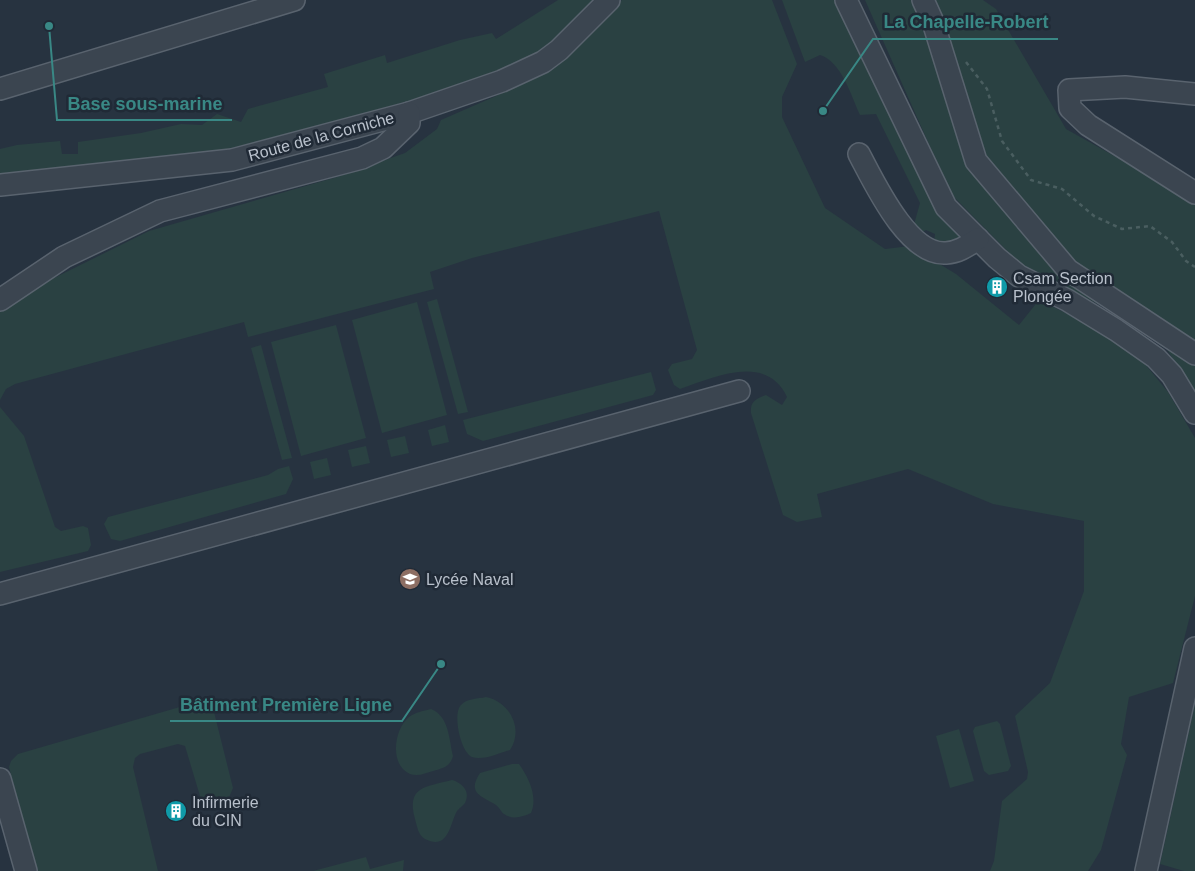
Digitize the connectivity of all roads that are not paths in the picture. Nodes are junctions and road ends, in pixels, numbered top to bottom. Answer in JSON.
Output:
{"nodes":[{"id":1,"x":294,"y":0,"type":"edge"},
{"id":2,"x":609,"y":0,"type":"edge"},
{"id":3,"x":846,"y":0,"type":"edge"},
{"id":4,"x":923,"y":0,"type":"edge"},
{"id":5,"x":0,"y":89,"type":"edge"},
{"id":6,"x":1195,"y":94,"type":"edge"},
{"id":7,"x":409,"y":113,"type":"junction"},
{"id":8,"x":859,"y":154,"type":"dead end"},
{"id":9,"x":0,"y":185,"type":"edge"},
{"id":10,"x":1195,"y":193,"type":"edge"},
{"id":11,"x":978,"y":239,"type":"junction"},
{"id":12,"x":0,"y":300,"type":"edge"},
{"id":13,"x":1195,"y":354,"type":"edge"},
{"id":14,"x":739,"y":391,"type":"dead end"},
{"id":15,"x":1192,"y":396,"type":"edge"},
{"id":16,"x":0,"y":594,"type":"edge"},
{"id":17,"x":1195,"y":648,"type":"edge"},
{"id":18,"x":0,"y":779,"type":"edge"},
{"id":19,"x":26,"y":871,"type":"edge"},
{"id":20,"x":1146,"y":871,"type":"edge"}],
"edges":[{"from":1,"to":5,"type":"street"},
{"from":2,"to":7,"type":"street","name":"Route de la Corniche"},
{"from":3,"to":11,"type":"street"},
{"from":4,"to":13,"type":"street"},
{"from":6,"to":10,"type":"street"},
{"from":7,"to":9,"type":"street","name":"Route de la Corniche"},
{"from":7,"to":12,"type":"street"},
{"from":8,"to":11,"type":"street"},
{"from":11,"to":15,"type":"street"},
{"from":14,"to":16,"type":"street"},
{"from":17,"to":20,"type":"street"},
{"from":18,"to":19,"type":"street"}]}
